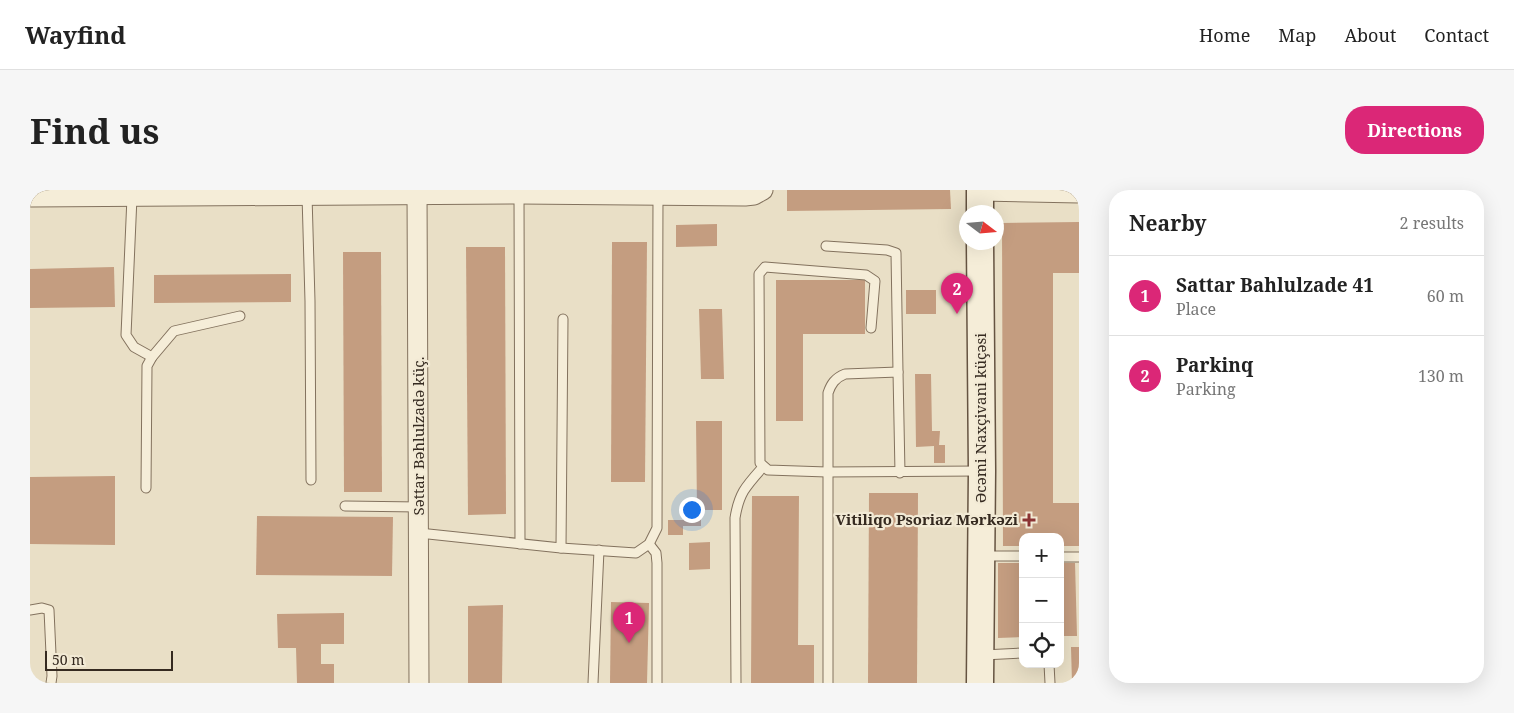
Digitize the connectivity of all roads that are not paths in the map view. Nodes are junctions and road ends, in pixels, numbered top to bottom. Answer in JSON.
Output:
{"nodes":[{"id":1,"x":763,"y":190,"type":"edge"},
{"id":2,"x":980,"y":190,"type":"edge"},
{"id":3,"x":1079,"y":192,"type":"edge"},
{"id":4,"x":231,"y":193,"type":"edge"},
{"id":5,"x":417,"y":193,"type":"edge"},
{"id":6,"x":519,"y":194,"type":"junction"},
{"id":7,"x":307,"y":195,"type":"junction"},
{"id":8,"x":658,"y":196,"type":"junction"},
{"id":9,"x":30,"y":197,"type":"edge"},
{"id":10,"x":132,"y":197,"type":"junction"},
{"id":11,"x":980,"y":205,"type":"edge"},
{"id":12,"x":826,"y":246,"type":"dead end"},
{"id":13,"x":980,"y":250,"type":"edge"},
{"id":14,"x":240,"y":316,"type":"dead end"},
{"id":15,"x":563,"y":319,"type":"dead end"},
{"id":16,"x":871,"y":328,"type":"dead end"},
{"id":17,"x":152,"y":357,"type":"junction"},
{"id":18,"x":898,"y":372,"type":"junction"},
{"id":19,"x":763,"y":467,"type":"junction"},
{"id":20,"x":982,"y":471,"type":"junction"},
{"id":21,"x":827,"y":472,"type":"junction"},
{"id":22,"x":900,"y":473,"type":"junction"},
{"id":23,"x":311,"y":480,"type":"dead end"},
{"id":24,"x":146,"y":488,"type":"dead end"},
{"id":25,"x":345,"y":506,"type":"dead end"},
{"id":26,"x":419,"y":507,"type":"junction"},
{"id":27,"x":420,"y":534,"type":"junction"},
{"id":28,"x":520,"y":544,"type":"junction"},
{"id":29,"x":650,"y":544,"type":"junction"},
{"id":30,"x":561,"y":548,"type":"junction"},
{"id":31,"x":599,"y":550,"type":"junction"},
{"id":32,"x":981,"y":556,"type":"junction"},
{"id":33,"x":1019,"y":556,"type":"edge"},
{"id":34,"x":1064,"y":557,"type":"edge"},
{"id":35,"x":1079,"y":557,"type":"edge"},
{"id":36,"x":30,"y":610,"type":"edge"},
{"id":37,"x":1019,"y":653,"type":"edge"},
{"id":38,"x":980,"y":655,"type":"junction"},
{"id":39,"x":1049,"y":668,"type":"edge"},
{"id":40,"x":51,"y":683,"type":"edge"},
{"id":41,"x":419,"y":683,"type":"edge"},
{"id":42,"x":593,"y":683,"type":"edge"},
{"id":43,"x":657,"y":683,"type":"edge"},
{"id":44,"x":736,"y":683,"type":"edge"},
{"id":45,"x":828,"y":683,"type":"edge"},
{"id":46,"x":980,"y":683,"type":"edge"},
{"id":47,"x":1050,"y":683,"type":"edge"}],
"edges":[{"from":1,"to":8,"type":"street"},
{"from":2,"to":3,"type":"street"},
{"from":2,"to":11,"type":"street"},
{"from":4,"to":7,"type":"street"},
{"from":4,"to":10,"type":"street"},
{"from":5,"to":6,"type":"street"},
{"from":5,"to":7,"type":"street"},
{"from":5,"to":26,"type":"street","name":"Səttar Bəhlulzadə küç."},
{"from":6,"to":8,"type":"street"},
{"from":6,"to":28,"type":"lane"},
{"from":7,"to":23,"type":"lane"},
{"from":8,"to":29,"type":"lane"},
{"from":9,"to":10,"type":"street"},
{"from":10,"to":17,"type":"lane"},
{"from":12,"to":18,"type":"lane"},
{"from":13,"to":20,"type":"street","name":"Əcəmi Naxçivani küçəsi"},
{"from":14,"to":17,"type":"lane"},
{"from":15,"to":30,"type":"lane"},
{"from":16,"to":19,"type":"lane"},
{"from":17,"to":24,"type":"lane"},
{"from":18,"to":21,"type":"lane"},
{"from":18,"to":22,"type":"lane"},
{"from":19,"to":21,"type":"lane"},
{"from":19,"to":44,"type":"lane"},
{"from":20,"to":22,"type":"lane"},
{"from":20,"to":32,"type":"street","name":"Əcəmi Naxçivani küçəsi"},
{"from":21,"to":22,"type":"lane"},
{"from":21,"to":45,"type":"lane"},
{"from":25,"to":26,"type":"lane"},
{"from":26,"to":27,"type":"street","name":"Səttar Bəhlulzadə küç."},
{"from":27,"to":28,"type":"lane"},
{"from":27,"to":41,"type":"street","name":"Səttar Bəhlulzadə küç."},
{"from":28,"to":30,"type":"lane"},
{"from":29,"to":31,"type":"lane"},
{"from":29,"to":43,"type":"lane"},
{"from":30,"to":31,"type":"lane"},
{"from":31,"to":42,"type":"lane"},
{"from":32,"to":33,"type":"lane"},
{"from":32,"to":38,"type":"street","name":"Əcəmi Naxçivani küçəsi"},
{"from":34,"to":35,"type":"lane"},
{"from":36,"to":40,"type":"lane"},
{"from":37,"to":38,"type":"lane"},
{"from":38,"to":46,"type":"street","name":"Əcəmi Naxçivani küçəsi"},
{"from":39,"to":47,"type":"lane"}]}
